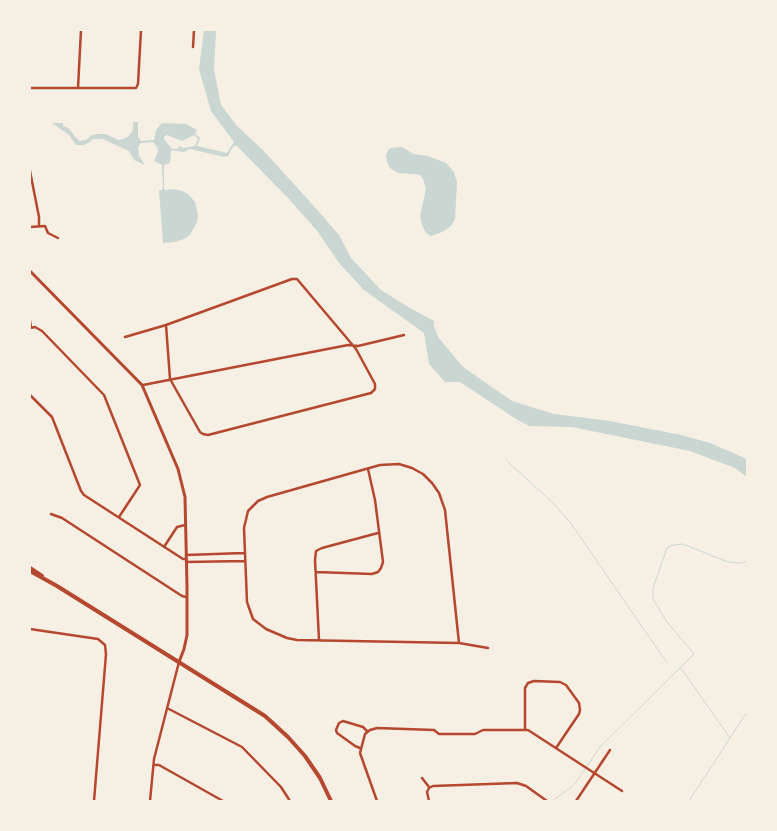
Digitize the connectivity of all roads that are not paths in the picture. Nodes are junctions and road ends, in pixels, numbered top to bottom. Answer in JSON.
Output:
{"nodes":[{"id":1,"x":81,"y":30,"type":"edge"},
{"id":2,"x":141,"y":30,"type":"edge"},
{"id":3,"x":194,"y":30,"type":"edge"},
{"id":4,"x":193,"y":47,"type":"dead end"},
{"id":5,"x":30,"y":88,"type":"edge"},
{"id":6,"x":78,"y":88,"type":"junction"},
{"id":7,"x":30,"y":171,"type":"edge"},
{"id":8,"x":39,"y":226,"type":"junction"},
{"id":9,"x":30,"y":227,"type":"edge"},
{"id":10,"x":58,"y":238,"type":"dead end"},
{"id":11,"x":30,"y":272,"type":"edge"},
{"id":12,"x":30,"y":321,"type":"edge"},
{"id":13,"x":166,"y":325,"type":"junction"},
{"id":14,"x":31,"y":328,"type":"edge"},
{"id":15,"x":404,"y":335,"type":"dead end"},
{"id":16,"x":125,"y":337,"type":"dead end"},
{"id":17,"x":353,"y":345,"type":"junction"},
{"id":18,"x":170,"y":379,"type":"junction"},
{"id":19,"x":142,"y":385,"type":"junction"},
{"id":20,"x":30,"y":395,"type":"edge"},
{"id":21,"x":368,"y":469,"type":"junction"},
{"id":22,"x":51,"y":514,"type":"dead end"},
{"id":23,"x":119,"y":517,"type":"junction"},
{"id":24,"x":185,"y":525,"type":"junction"},
{"id":25,"x":378,"y":533,"type":"junction"},
{"id":26,"x":164,"y":547,"type":"junction"},
{"id":27,"x":244,"y":553,"type":"junction"},
{"id":28,"x":186,"y":559,"type":"junction"},
{"id":29,"x":245,"y":561,"type":"junction"},
{"id":30,"x":30,"y":570,"type":"edge"},
{"id":31,"x":316,"y":572,"type":"junction"},
{"id":32,"x":186,"y":597,"type":"junction"},
{"id":33,"x":30,"y":629,"type":"edge"},
{"id":34,"x":319,"y":640,"type":"junction"},
{"id":35,"x":459,"y":644,"type":"junction"},
{"id":36,"x":488,"y":648,"type":"dead end"},
{"id":37,"x":179,"y":662,"type":"junction"},
{"id":38,"x":167,"y":708,"type":"junction"},
{"id":39,"x":525,"y":730,"type":"junction"},
{"id":40,"x":367,"y":732,"type":"junction"},
{"id":41,"x":360,"y":748,"type":"junction"},
{"id":42,"x":556,"y":748,"type":"junction"},
{"id":43,"x":610,"y":750,"type":"dead end"},
{"id":44,"x":154,"y":765,"type":"junction"},
{"id":45,"x":594,"y":773,"type":"junction"},
{"id":46,"x":422,"y":778,"type":"dead end"},
{"id":47,"x":429,"y":788,"type":"junction"},
{"id":48,"x":622,"y":791,"type":"dead end"},
{"id":49,"x":94,"y":801,"type":"edge"},
{"id":50,"x":150,"y":801,"type":"edge"},
{"id":51,"x":223,"y":801,"type":"edge"},
{"id":52,"x":290,"y":801,"type":"edge"},
{"id":53,"x":331,"y":801,"type":"edge"},
{"id":54,"x":377,"y":801,"type":"edge"},
{"id":55,"x":429,"y":801,"type":"edge"},
{"id":56,"x":547,"y":801,"type":"edge"},
{"id":57,"x":576,"y":801,"type":"edge"}],
"edges":[{"from":1,"to":6,"type":"street"},
{"from":2,"to":6,"type":"street"},
{"from":3,"to":4,"type":"street"},
{"from":5,"to":6,"type":"street"},
{"from":7,"to":8,"type":"street"},
{"from":8,"to":9,"type":"street"},
{"from":8,"to":10,"type":"street"},
{"from":11,"to":19,"type":"street"},
{"from":12,"to":14,"type":"street"},
{"from":13,"to":16,"type":"street"},
{"from":13,"to":17,"type":"street"},
{"from":13,"to":18,"type":"street"},
{"from":14,"to":23,"type":"street"},
{"from":15,"to":17,"type":"street"},
{"from":17,"to":18,"type":"street"},
{"from":17,"to":18,"type":"street"},
{"from":18,"to":19,"type":"street"},
{"from":19,"to":24,"type":"street"},
{"from":20,"to":23,"type":"street"},
{"from":21,"to":25,"type":"street"},
{"from":21,"to":27,"type":"street"},
{"from":21,"to":35,"type":"street"},
{"from":22,"to":32,"type":"street"},
{"from":23,"to":26,"type":"street"},
{"from":24,"to":26,"type":"street"},
{"from":24,"to":28,"type":"street"},
{"from":25,"to":31,"type":"street"},
{"from":25,"to":31,"type":"street"},
{"from":26,"to":28,"type":"street"},
{"from":27,"to":28,"type":"street"},
{"from":27,"to":29,"type":"street"},
{"from":28,"to":29,"type":"street"},
{"from":28,"to":32,"type":"street"},
{"from":29,"to":34,"type":"street"},
{"from":30,"to":37,"type":"main road"},
{"from":31,"to":34,"type":"street"},
{"from":32,"to":37,"type":"street"},
{"from":33,"to":49,"type":"street"},
{"from":34,"to":35,"type":"street"},
{"from":35,"to":36,"type":"street"},
{"from":37,"to":38,"type":"street"},
{"from":37,"to":53,"type":"main road"},
{"from":38,"to":44,"type":"street"},
{"from":38,"to":52,"type":"street"},
{"from":39,"to":40,"type":"street"},
{"from":39,"to":42,"type":"street"},
{"from":39,"to":42,"type":"street"},
{"from":40,"to":41,"type":"street"},
{"from":40,"to":41,"type":"street"},
{"from":41,"to":54,"type":"street"},
{"from":42,"to":45,"type":"street"},
{"from":43,"to":45,"type":"street"},
{"from":44,"to":50,"type":"street"},
{"from":44,"to":51,"type":"street"},
{"from":45,"to":48,"type":"street"},
{"from":45,"to":57,"type":"street"},
{"from":46,"to":47,"type":"street"},
{"from":47,"to":55,"type":"street"},
{"from":47,"to":56,"type":"street"}]}
